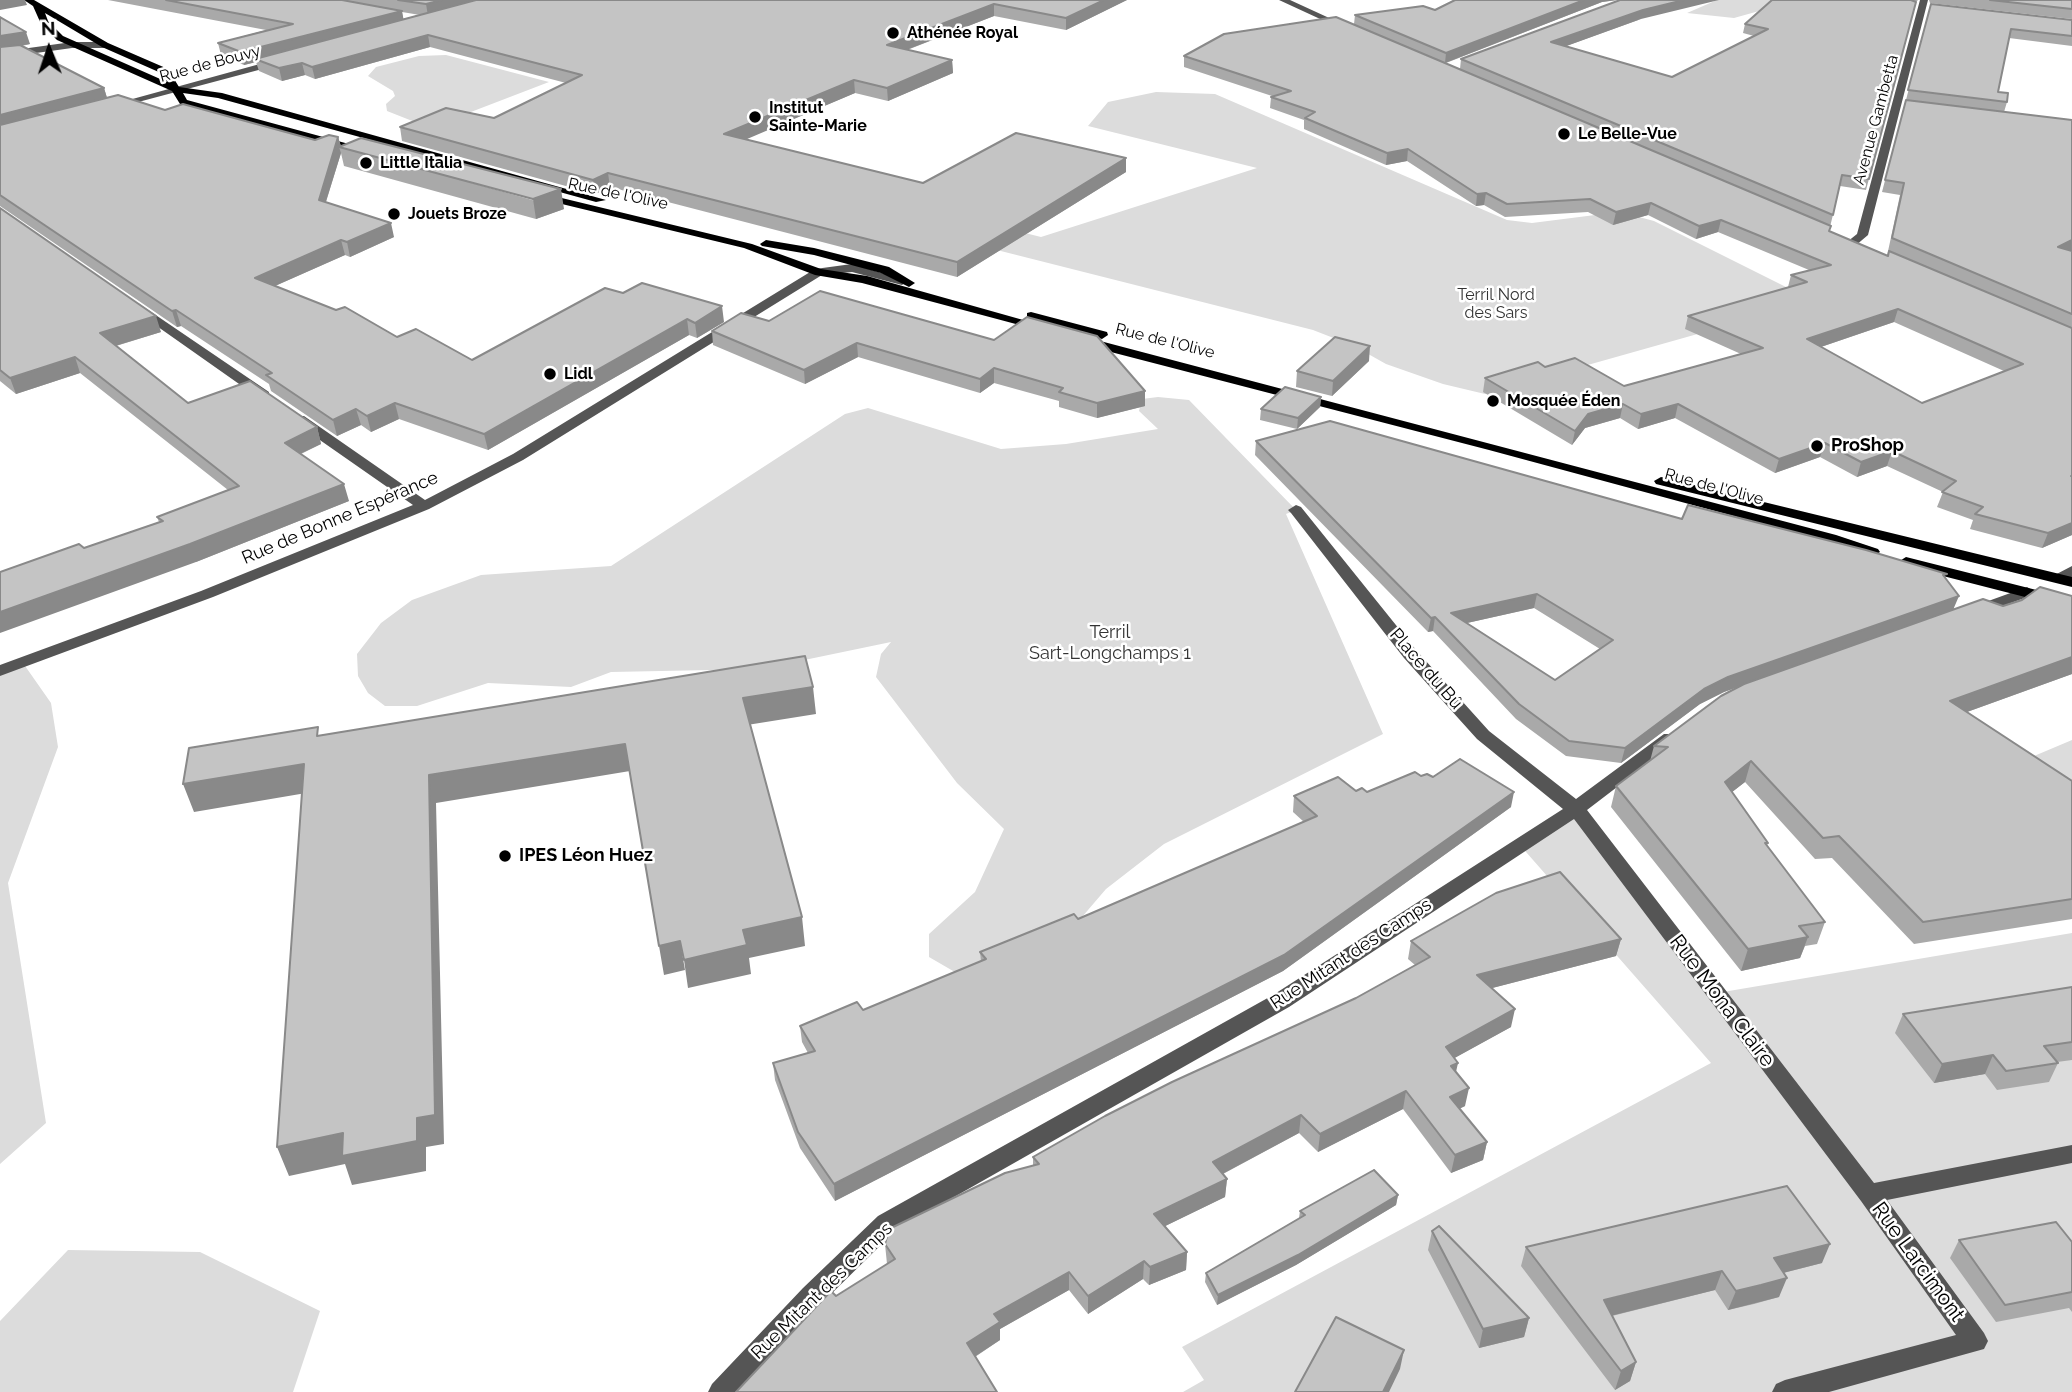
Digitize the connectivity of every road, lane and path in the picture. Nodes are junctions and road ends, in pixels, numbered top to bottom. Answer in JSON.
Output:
{"nodes":[{"id":1,"x":1283,"y":0,"type":"edge"},
{"id":2,"x":32,"y":3,"type":"edge"},
{"id":3,"x":1919,"y":4,"type":"edge"},
{"id":4,"x":1936,"y":8,"type":"edge"},
{"id":5,"x":1358,"y":32,"type":"edge"},
{"id":6,"x":72,"y":45,"type":"junction"},
{"id":7,"x":105,"y":45,"type":"junction"},
{"id":8,"x":0,"y":55,"type":"edge"},
{"id":9,"x":285,"y":60,"type":"edge"},
{"id":10,"x":174,"y":89,"type":"junction"},
{"id":11,"x":1896,"y":104,"type":"junction"},
{"id":12,"x":1910,"y":106,"type":"edge"},
{"id":13,"x":96,"y":110,"type":"edge"},
{"id":14,"x":1851,"y":244,"type":"edge"},
{"id":15,"x":819,"y":272,"type":"junction"},
{"id":16,"x":902,"y":281,"type":"junction"},
{"id":17,"x":127,"y":299,"type":"edge"},
{"id":18,"x":424,"y":506,"type":"junction"},
{"id":19,"x":1296,"y":510,"type":"dead end"},
{"id":20,"x":2067,"y":577,"type":"edge"},
{"id":21,"x":2027,"y":592,"type":"junction"},
{"id":22,"x":2072,"y":592,"type":"edge"},
{"id":23,"x":2072,"y":604,"type":"edge"},
{"id":24,"x":1951,"y":619,"type":"edge"},
{"id":25,"x":0,"y":671,"type":"edge"},
{"id":26,"x":1686,"y":726,"type":"edge"},
{"id":27,"x":1576,"y":809,"type":"junction"},
{"id":28,"x":2072,"y":1154,"type":"edge"},
{"id":29,"x":1868,"y":1194,"type":"junction"},
{"id":30,"x":721,"y":1392,"type":"edge"},
{"id":31,"x":1785,"y":1392,"type":"edge"}],
"edges":[{"from":1,"to":5,"type":"street"},
{"from":2,"to":6,"type":"main road","name":"Rue de l'Olive"},
{"from":2,"to":7,"type":"main road","name":"Rue de l'Olive"},
{"from":3,"to":4,"type":"street"},
{"from":3,"to":11,"type":"street","name":"Avenue Gambetta"},
{"from":6,"to":7,"type":"street"},
{"from":6,"to":8,"type":"street"},
{"from":6,"to":10,"type":"main road","name":"Rue de l'Olive"},
{"from":7,"to":10,"type":"main road","name":"Rue de l'Olive"},
{"from":9,"to":10,"type":"street","name":"Rue de Bouvy"},
{"from":10,"to":13,"type":"street","name":"Rue de Bouvy"},
{"from":10,"to":15,"type":"main road","name":"Rue de l'Olive"},
{"from":10,"to":16,"type":"main road","name":"Rue de l'Olive"},
{"from":11,"to":12,"type":"street"},
{"from":11,"to":14,"type":"street","name":"Avenue Gambetta"},
{"from":15,"to":16,"type":"street"},
{"from":15,"to":18,"type":"street","name":"Rue de Bonne Espérance"},
{"from":15,"to":21,"type":"main road","name":"Rue de l'Olive"},
{"from":16,"to":20,"type":"main road","name":"Rue de l'Olive"},
{"from":17,"to":18,"type":"street"},
{"from":18,"to":25,"type":"street","name":"Rue de Bonne Espérance"},
{"from":19,"to":27,"type":"street","name":"Place du Bû"},
{"from":21,"to":22,"type":"main road"},
{"from":21,"to":23,"type":"main road","name":"Rue de l'Olive"},
{"from":21,"to":24,"type":"street"},
{"from":26,"to":27,"type":"street","name":"Rue Mitant des Camps"},
{"from":27,"to":29,"type":"street","name":"Rue Mona Claire"},
{"from":27,"to":30,"type":"street","name":"Rue Mitant des Camps"},
{"from":28,"to":29,"type":"street"},
{"from":29,"to":31,"type":"street","name":"Rue Larcimont"}]}
